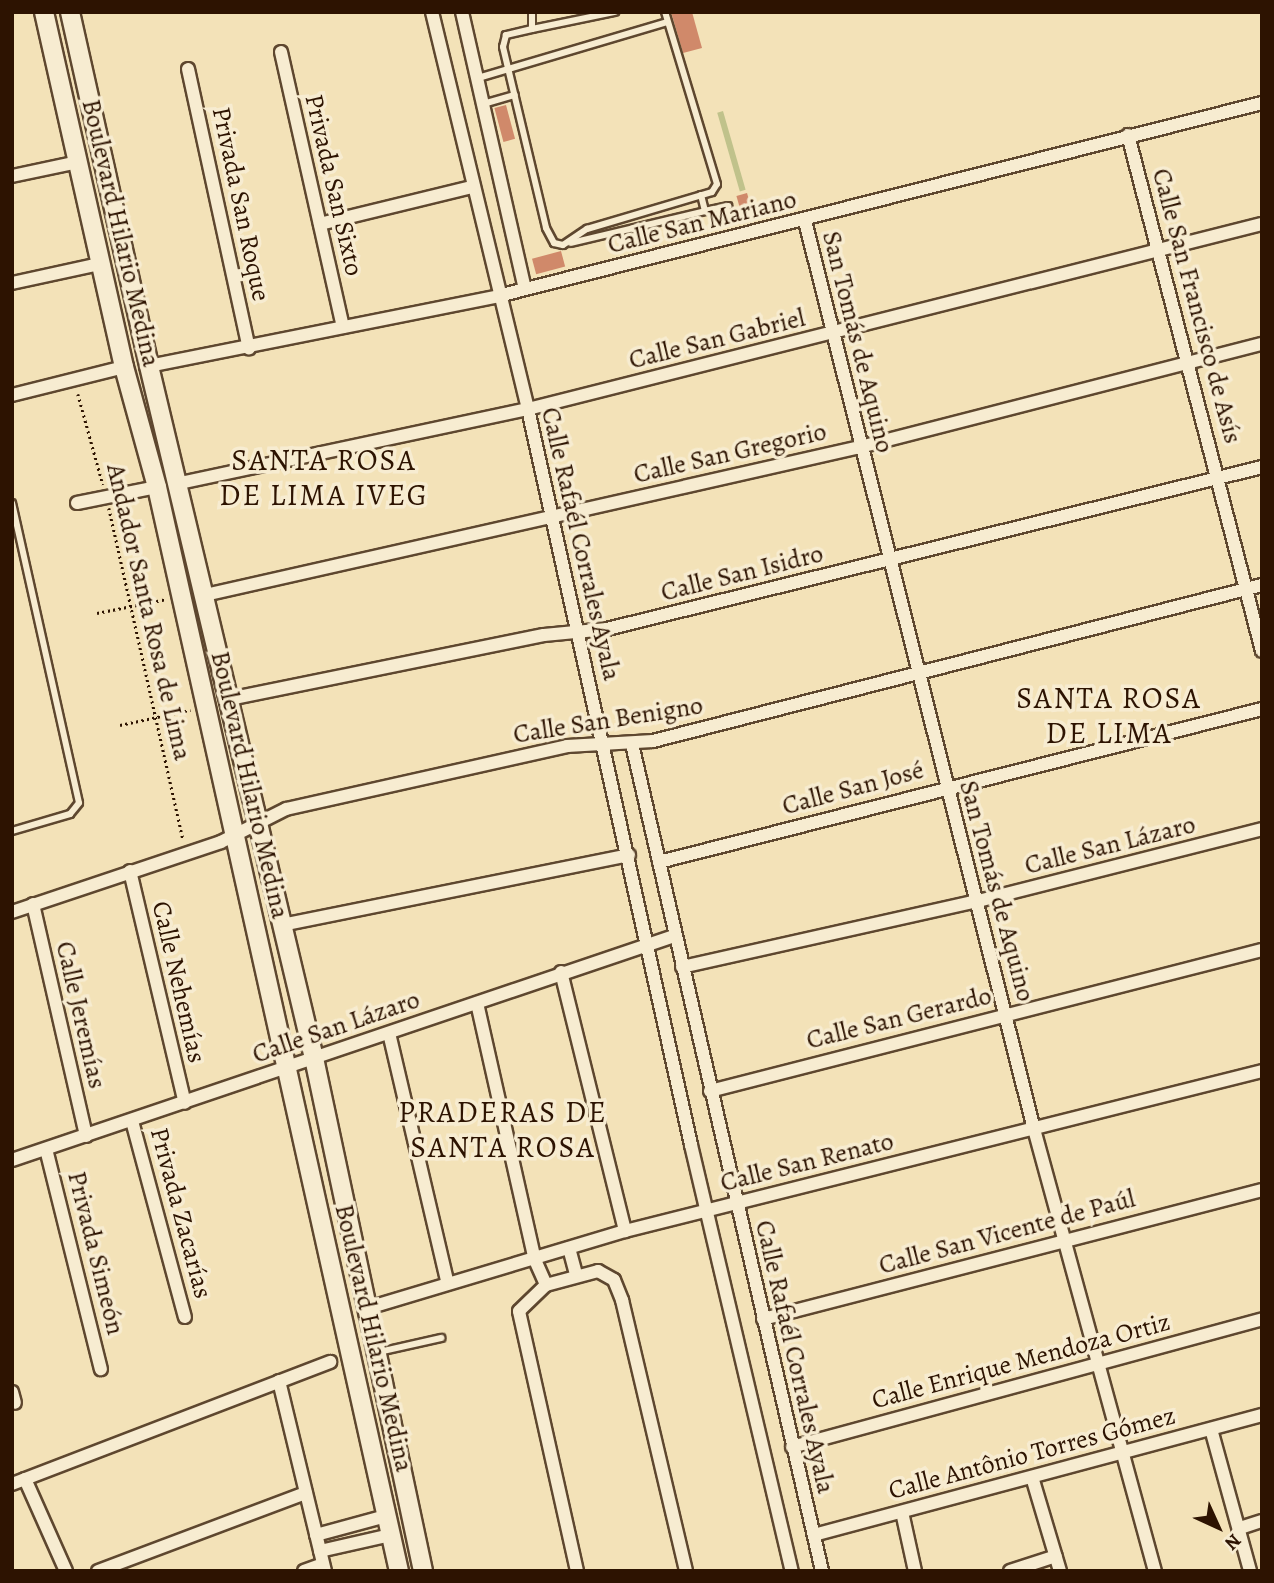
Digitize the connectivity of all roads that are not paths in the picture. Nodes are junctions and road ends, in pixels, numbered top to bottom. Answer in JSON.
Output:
{"nodes":[{"id":1,"x":44,"y":12,"type":"edge"},
{"id":2,"x":70,"y":12,"type":"edge"},
{"id":3,"x":432,"y":12,"type":"edge"},
{"id":4,"x":462,"y":12,"type":"edge"},
{"id":5,"x":532,"y":12,"type":"edge"},
{"id":6,"x":614,"y":12,"type":"edge"},
{"id":7,"x":664,"y":12,"type":"edge"},
{"id":8,"x":667,"y":22,"type":"junction"},
{"id":9,"x":532,"y":29,"type":"junction"},
{"id":10,"x":281,"y":52,"type":"dead end"},
{"id":11,"x":508,"y":67,"type":"junction"},
{"id":12,"x":188,"y":69,"type":"dead end"},
{"id":13,"x":476,"y":78,"type":"junction"},
{"id":14,"x":515,"y":95,"type":"junction"},
{"id":15,"x":1262,"y":103,"type":"edge"},
{"id":16,"x":483,"y":104,"type":"junction"},
{"id":17,"x":1128,"y":135,"type":"junction"},
{"id":18,"x":78,"y":162,"type":"junction"},
{"id":19,"x":12,"y":177,"type":"edge"},
{"id":20,"x":472,"y":187,"type":"junction"},
{"id":21,"x":701,"y":195,"type":"junction"},
{"id":22,"x":727,"y":206,"type":"dead end"},
{"id":23,"x":654,"y":208,"type":"junction"},
{"id":24,"x":705,"y":211,"type":"junction"},
{"id":25,"x":618,"y":220,"type":"junction"},
{"id":26,"x":805,"y":221,"type":"junction"},
{"id":27,"x":320,"y":223,"type":"junction"},
{"id":28,"x":1262,"y":224,"type":"edge"},
{"id":29,"x":659,"y":225,"type":"junction"},
{"id":30,"x":587,"y":229,"type":"junction"},
{"id":31,"x":622,"y":233,"type":"junction"},
{"id":32,"x":589,"y":240,"type":"junction"},
{"id":33,"x":568,"y":243,"type":"junction"},
{"id":34,"x":1159,"y":249,"type":"junction"},
{"id":35,"x":100,"y":264,"type":"junction"},
{"id":36,"x":12,"y":284,"type":"edge"},
{"id":37,"x":525,"y":289,"type":"junction"},
{"id":38,"x":498,"y":296,"type":"junction"},
{"id":39,"x":343,"y":327,"type":"junction"},
{"id":40,"x":831,"y":333,"type":"junction"},
{"id":41,"x":1262,"y":344,"type":"edge"},
{"id":42,"x":249,"y":348,"type":"junction"},
{"id":43,"x":1188,"y":363,"type":"junction"},
{"id":44,"x":149,"y":366,"type":"junction"},
{"id":45,"x":124,"y":367,"type":"junction"},
{"id":46,"x":12,"y":395,"type":"edge"},
{"id":47,"x":528,"y":409,"type":"junction"},
{"id":48,"x":860,"y":447,"type":"junction"},
{"id":49,"x":1262,"y":467,"type":"edge"},
{"id":50,"x":1219,"y":477,"type":"junction"},
{"id":51,"x":180,"y":483,"type":"junction"},
{"id":52,"x":157,"y":486,"type":"junction"},
{"id":53,"x":12,"y":503,"type":"edge"},
{"id":54,"x":77,"y":503,"type":"dead end"},
{"id":55,"x":550,"y":518,"type":"junction"},
{"id":56,"x":887,"y":561,"type":"junction"},
{"id":57,"x":1262,"y":585,"type":"edge"},
{"id":58,"x":1247,"y":589,"type":"junction"},
{"id":59,"x":205,"y":595,"type":"junction"},
{"id":60,"x":576,"y":630,"type":"junction"},
{"id":61,"x":1262,"y":650,"type":"edge"},
{"id":62,"x":918,"y":675,"type":"junction"},
{"id":63,"x":229,"y":699,"type":"junction"},
{"id":64,"x":1262,"y":709,"type":"edge"},
{"id":65,"x":602,"y":743,"type":"junction"},
{"id":66,"x":632,"y":744,"type":"junction"},
{"id":67,"x":946,"y":787,"type":"junction"},
{"id":68,"x":257,"y":821,"type":"junction"},
{"id":69,"x":1262,"y":830,"type":"edge"},
{"id":70,"x":12,"y":831,"type":"edge"},
{"id":71,"x":235,"y":836,"type":"junction"},
{"id":72,"x":629,"y":855,"type":"junction"},
{"id":73,"x":659,"y":862,"type":"junction"},
{"id":74,"x":130,"y":871,"type":"junction"},
{"id":75,"x":978,"y":901,"type":"junction"},
{"id":76,"x":33,"y":905,"type":"junction"},
{"id":77,"x":12,"y":912,"type":"edge"},
{"id":78,"x":282,"y":925,"type":"junction"},
{"id":79,"x":674,"y":936,"type":"junction"},
{"id":80,"x":648,"y":944,"type":"junction"},
{"id":81,"x":1262,"y":950,"type":"edge"},
{"id":82,"x":682,"y":967,"type":"junction"},
{"id":83,"x":561,"y":972,"type":"junction"},
{"id":84,"x":477,"y":1003,"type":"junction"},
{"id":85,"x":1006,"y":1014,"type":"junction"},
{"id":86,"x":389,"y":1033,"type":"junction"},
{"id":87,"x":314,"y":1058,"type":"junction"},
{"id":88,"x":287,"y":1068,"type":"junction"},
{"id":89,"x":1262,"y":1071,"type":"edge"},
{"id":90,"x":710,"y":1090,"type":"junction"},
{"id":91,"x":184,"y":1103,"type":"junction"},
{"id":92,"x":132,"y":1121,"type":"junction"},
{"id":93,"x":1034,"y":1129,"type":"junction"},
{"id":94,"x":86,"y":1136,"type":"junction"},
{"id":95,"x":47,"y":1149,"type":"junction"},
{"id":96,"x":12,"y":1160,"type":"edge"},
{"id":97,"x":1262,"y":1190,"type":"edge"},
{"id":98,"x":736,"y":1202,"type":"junction"},
{"id":99,"x":707,"y":1211,"type":"junction"},
{"id":100,"x":625,"y":1231,"type":"junction"},
{"id":101,"x":1066,"y":1240,"type":"junction"},
{"id":102,"x":569,"y":1248,"type":"junction"},
{"id":103,"x":535,"y":1260,"type":"junction"},
{"id":104,"x":576,"y":1274,"type":"junction"},
{"id":105,"x":447,"y":1281,"type":"junction"},
{"id":106,"x":545,"y":1285,"type":"junction"},
{"id":107,"x":368,"y":1308,"type":"junction"},
{"id":108,"x":185,"y":1317,"type":"dead end"},
{"id":109,"x":763,"y":1319,"type":"junction"},
{"id":110,"x":1262,"y":1320,"type":"edge"},
{"id":111,"x":441,"y":1338,"type":"dead end"},
{"id":112,"x":377,"y":1352,"type":"junction"},
{"id":113,"x":330,"y":1362,"type":"dead end"},
{"id":114,"x":1099,"y":1363,"type":"junction"},
{"id":115,"x":101,"y":1368,"type":"dead end"},
{"id":116,"x":279,"y":1381,"type":"junction"},
{"id":117,"x":1262,"y":1415,"type":"edge"},
{"id":118,"x":1211,"y":1429,"type":"junction"},
{"id":119,"x":792,"y":1447,"type":"junction"},
{"id":120,"x":1121,"y":1453,"type":"junction"},
{"id":121,"x":1032,"y":1477,"type":"junction"},
{"id":122,"x":25,"y":1479,"type":"junction"},
{"id":123,"x":12,"y":1484,"type":"edge"},
{"id":124,"x":306,"y":1493,"type":"junction"},
{"id":125,"x":902,"y":1512,"type":"junction"},
{"id":126,"x":386,"y":1516,"type":"junction"},
{"id":127,"x":1262,"y":1521,"type":"edge"},
{"id":128,"x":1240,"y":1528,"type":"junction"},
{"id":129,"x":316,"y":1535,"type":"junction"},
{"id":130,"x":391,"y":1535,"type":"junction"},
{"id":131,"x":814,"y":1535,"type":"junction"},
{"id":132,"x":1056,"y":1556,"type":"junction"},
{"id":133,"x":323,"y":1562,"type":"edge"},
{"id":134,"x":66,"y":1571,"type":"edge"},
{"id":135,"x":98,"y":1571,"type":"edge"},
{"id":136,"x":304,"y":1571,"type":"edge"},
{"id":137,"x":399,"y":1571,"type":"edge"},
{"id":138,"x":423,"y":1571,"type":"edge"},
{"id":139,"x":577,"y":1571,"type":"edge"},
{"id":140,"x":686,"y":1571,"type":"edge"},
{"id":141,"x":792,"y":1571,"type":"edge"},
{"id":142,"x":822,"y":1571,"type":"edge"},
{"id":143,"x":915,"y":1571,"type":"edge"},
{"id":144,"x":1010,"y":1571,"type":"edge"},
{"id":145,"x":1060,"y":1571,"type":"edge"},
{"id":146,"x":1155,"y":1571,"type":"edge"},
{"id":147,"x":1250,"y":1571,"type":"edge"}],
"edges":[{"from":1,"to":18,"type":"main road","name":"Boulevard Hilario Medina"},
{"from":2,"to":44,"type":"main road","name":"Boulevard Hilario Medina"},
{"from":3,"to":20,"type":"street","name":"Calle Rafaél Corrales Ayala"},
{"from":4,"to":13,"type":"street"},
{"from":5,"to":9,"type":"lane"},
{"from":6,"to":9,"type":"lane"},
{"from":7,"to":8,"type":"lane"},
{"from":8,"to":11,"type":"lane"},
{"from":8,"to":21,"type":"lane"},
{"from":9,"to":11,"type":"lane"},
{"from":10,"to":27,"type":"street","name":"Privada San Sixto"},
{"from":11,"to":13,"type":"lane"},
{"from":11,"to":14,"type":"lane"},
{"from":12,"to":42,"type":"street","name":"Privada San Roque"},
{"from":13,"to":16,"type":"street"},
{"from":14,"to":16,"type":"lane"},
{"from":14,"to":33,"type":"lane"},
{"from":15,"to":17,"type":"street","name":"Calle San Mariano"},
{"from":16,"to":37,"type":"street"},
{"from":17,"to":26,"type":"street","name":"Calle San Mariano"},
{"from":17,"to":34,"type":"street","name":"Calle San Francisco de Asís"},
{"from":18,"to":19,"type":"street"},
{"from":18,"to":35,"type":"main road","name":"Boulevard Hilario Medina"},
{"from":20,"to":27,"type":"street"},
{"from":20,"to":38,"type":"street","name":"Calle Rafaél Corrales Ayala"},
{"from":21,"to":23,"type":"lane"},
{"from":21,"to":24,"type":"lane"},
{"from":22,"to":24,"type":"lane"},
{"from":23,"to":25,"type":"lane"},
{"from":23,"to":29,"type":"lane"},
{"from":24,"to":29,"type":"lane"},
{"from":25,"to":30,"type":"lane"},
{"from":25,"to":31,"type":"lane"},
{"from":26,"to":37,"type":"street","name":"Calle San Mariano"},
{"from":26,"to":40,"type":"street","name":"San Tomás de Aquino"},
{"from":27,"to":39,"type":"street","name":"Privada San Sixto"},
{"from":28,"to":34,"type":"street","name":"Calle San Gabriel"},
{"from":29,"to":31,"type":"lane"},
{"from":30,"to":32,"type":"lane"},
{"from":30,"to":33,"type":"lane"},
{"from":31,"to":32,"type":"lane"},
{"from":32,"to":33,"type":"lane"},
{"from":34,"to":40,"type":"street","name":"Calle San Gabriel"},
{"from":34,"to":43,"type":"street","name":"Calle San Francisco de Asís"},
{"from":35,"to":36,"type":"street"},
{"from":35,"to":45,"type":"main road","name":"Boulevard Hilario Medina"},
{"from":37,"to":38,"type":"street","name":"Calle San Mariano"},
{"from":38,"to":39,"type":"street","name":"Calle San Mariano"},
{"from":38,"to":47,"type":"street","name":"Calle Rafaél Corrales Ayala"},
{"from":39,"to":42,"type":"street","name":"Calle San Mariano"},
{"from":40,"to":47,"type":"street","name":"Calle San Gabriel"},
{"from":40,"to":48,"type":"street","name":"San Tomás de Aquino"},
{"from":41,"to":43,"type":"street","name":"Calle San Gregorio"},
{"from":42,"to":44,"type":"street","name":"Calle San Mariano"},
{"from":43,"to":48,"type":"street","name":"Calle San Gregorio"},
{"from":43,"to":50,"type":"street","name":"Calle San Francisco de Asís"},
{"from":44,"to":51,"type":"main road","name":"Boulevard Hilario Medina"},
{"from":45,"to":46,"type":"street"},
{"from":45,"to":52,"type":"main road","name":"Boulevard Hilario Medina"},
{"from":47,"to":51,"type":"street","name":"Calle San Gabriel"},
{"from":47,"to":55,"type":"street","name":"Calle Rafaél Corrales Ayala"},
{"from":48,"to":55,"type":"street","name":"Calle San Gregorio"},
{"from":48,"to":56,"type":"street","name":"San Tomás de Aquino"},
{"from":49,"to":50,"type":"street","name":"Calle San Isidro"},
{"from":50,"to":56,"type":"street","name":"Calle San Isidro"},
{"from":50,"to":58,"type":"street","name":"Calle San Francisco de Asís"},
{"from":51,"to":59,"type":"main road","name":"Boulevard Hilario Medina"},
{"from":52,"to":54,"type":"street"},
{"from":52,"to":71,"type":"main road","name":"Boulevard Hilario Medina"},
{"from":53,"to":70,"type":"lane"},
{"from":55,"to":59,"type":"street","name":"Calle San Gregorio"},
{"from":55,"to":60,"type":"street","name":"Calle Rafaél Corrales Ayala"},
{"from":56,"to":60,"type":"street","name":"Calle San Isidro"},
{"from":56,"to":62,"type":"street","name":"San Tomás de Aquino"},
{"from":57,"to":58,"type":"street","name":"Calle San Benigno"},
{"from":58,"to":61,"type":"street","name":"Calle San Francisco de Asís"},
{"from":58,"to":62,"type":"street","name":"Calle San Benigno"},
{"from":59,"to":63,"type":"main road","name":"Boulevard Hilario Medina"},
{"from":60,"to":63,"type":"street","name":"Calle San Isidro"},
{"from":60,"to":65,"type":"street","name":"Calle Rafaél Corrales Ayala"},
{"from":62,"to":66,"type":"street","name":"Calle San Benigno"},
{"from":62,"to":67,"type":"street","name":"San Tomás de Aquino"},
{"from":63,"to":68,"type":"main road","name":"Boulevard Hilario Medina"},
{"from":64,"to":67,"type":"street","name":"Calle San José"},
{"from":65,"to":66,"type":"street","name":"Calle San Benigno"},
{"from":65,"to":68,"type":"street","name":"Calle San Benigno"},
{"from":65,"to":72,"type":"street","name":"Calle Rafaél Corrales Ayala"},
{"from":66,"to":73,"type":"street","name":"Calle Rafaél Corrales Ayala"},
{"from":67,"to":73,"type":"street","name":"Calle San José"},
{"from":67,"to":75,"type":"street","name":"San Tomás de Aquino"},
{"from":68,"to":71,"type":"street","name":"Calle San Benigno"},
{"from":68,"to":78,"type":"main road","name":"Boulevard Hilario Medina"},
{"from":69,"to":75,"type":"street","name":"Calle San Lázaro"},
{"from":71,"to":74,"type":"street","name":"Calle San Benigno"},
{"from":71,"to":88,"type":"main road","name":"Boulevard Hilario Medina"},
{"from":72,"to":78,"type":"street"},
{"from":72,"to":80,"type":"street","name":"Calle Rafaél Corrales Ayala"},
{"from":73,"to":79,"type":"street","name":"Calle Rafaél Corrales Ayala"},
{"from":74,"to":76,"type":"street","name":"Calle San Benigno"},
{"from":74,"to":91,"type":"street","name":"Calle Nehemías"},
{"from":75,"to":82,"type":"street","name":"Calle San Lázaro"},
{"from":75,"to":85,"type":"street","name":"San Tomás de Aquino"},
{"from":76,"to":77,"type":"street","name":"Calle San Benigno"},
{"from":76,"to":94,"type":"street","name":"Calle Jeremías"},
{"from":78,"to":87,"type":"main road","name":"Boulevard Hilario Medina"},
{"from":79,"to":80,"type":"street","name":"Calle San Lázaro"},
{"from":79,"to":82,"type":"street","name":"Calle Rafaél Corrales Ayala"},
{"from":80,"to":83,"type":"street","name":"Calle San Lázaro"},
{"from":80,"to":99,"type":"street","name":"Calle Rafaél Corrales Ayala"},
{"from":81,"to":85,"type":"street","name":"Calle San Gerardo"},
{"from":82,"to":90,"type":"street","name":"Calle Rafaél Corrales Ayala"},
{"from":83,"to":84,"type":"street","name":"Calle San Lázaro"},
{"from":83,"to":100,"type":"street"},
{"from":84,"to":86,"type":"street","name":"Calle San Lázaro"},
{"from":84,"to":103,"type":"street"},
{"from":85,"to":90,"type":"street","name":"Calle San Gerardo"},
{"from":85,"to":93,"type":"street","name":"San Tomás de Aquino"},
{"from":86,"to":87,"type":"street","name":"Calle San Lázaro"},
{"from":86,"to":105,"type":"street"},
{"from":87,"to":88,"type":"street","name":"Calle San Lázaro"},
{"from":87,"to":107,"type":"main road","name":"Boulevard Hilario Medina"},
{"from":88,"to":91,"type":"street","name":"Calle San Lázaro"},
{"from":88,"to":126,"type":"main road","name":"Boulevard Hilario Medina"},
{"from":89,"to":93,"type":"street","name":"Calle San Renato"},
{"from":90,"to":98,"type":"street","name":"Calle Rafaél Corrales Ayala"},
{"from":91,"to":92,"type":"street","name":"Calle San Lázaro"},
{"from":92,"to":94,"type":"street","name":"Calle San Lázaro"},
{"from":92,"to":108,"type":"street","name":"Privada Zacarías"},
{"from":93,"to":98,"type":"street","name":"Calle San Renato"},
{"from":93,"to":101,"type":"street","name":"San Tomás de Aquino"},
{"from":94,"to":95,"type":"street","name":"Calle San Lázaro"},
{"from":95,"to":96,"type":"street","name":"Calle San Lázaro"},
{"from":95,"to":115,"type":"street","name":"Privada Simeón"},
{"from":97,"to":101,"type":"street","name":"Calle San Vicente de Paúl"},
{"from":98,"to":99,"type":"street","name":"Calle San Renato"},
{"from":98,"to":109,"type":"street","name":"Calle Rafaél Corrales Ayala"},
{"from":99,"to":100,"type":"street","name":"Calle San Renato"},
{"from":99,"to":141,"type":"street","name":"Calle Rafaél Corrales Ayala"},
{"from":100,"to":102,"type":"street","name":"Calle San Renato"},
{"from":101,"to":109,"type":"street","name":"Calle San Vicente de Paúl"},
{"from":101,"to":114,"type":"street","name":"San Tomás de Aquino"},
{"from":102,"to":103,"type":"street","name":"Calle San Renato"},
{"from":102,"to":104,"type":"street"},
{"from":103,"to":105,"type":"street","name":"Calle San Renato"},
{"from":103,"to":106,"type":"street"},
{"from":104,"to":106,"type":"street"},
{"from":104,"to":140,"type":"street"},
{"from":105,"to":107,"type":"street","name":"Calle San Renato"},
{"from":106,"to":139,"type":"street"},
{"from":107,"to":112,"type":"main road","name":"Boulevard Hilario Medina"},
{"from":109,"to":119,"type":"street","name":"Calle Rafaél Corrales Ayala"},
{"from":110,"to":114,"type":"street","name":"Calle Enrique Mendoza Ortiz"},
{"from":111,"to":112,"type":"lane"},
{"from":112,"to":138,"type":"main road","name":"Boulevard Hilario Medina"},
{"from":113,"to":116,"type":"street"},
{"from":114,"to":119,"type":"street","name":"Calle Enrique Mendoza Ortiz"},
{"from":114,"to":120,"type":"street","name":"San Tomás de Aquino"},
{"from":116,"to":122,"type":"street"},
{"from":116,"to":124,"type":"street"},
{"from":117,"to":118,"type":"street","name":"Calle Antônio Torres Gómez"},
{"from":118,"to":120,"type":"street","name":"Calle Antônio Torres Gómez"},
{"from":118,"to":128,"type":"street"},
{"from":119,"to":131,"type":"street","name":"Calle Rafaél Corrales Ayala"},
{"from":120,"to":121,"type":"street","name":"Calle Antônio Torres Gómez"},
{"from":120,"to":146,"type":"street","name":"San Tomás de Aquino"},
{"from":121,"to":125,"type":"street","name":"Calle Antônio Torres Gómez"},
{"from":121,"to":132,"type":"street"},
{"from":122,"to":123,"type":"street"},
{"from":122,"to":134,"type":"street"},
{"from":124,"to":129,"type":"street"},
{"from":124,"to":135,"type":"street"},
{"from":125,"to":131,"type":"street","name":"Calle Antônio Torres Gómez"},
{"from":125,"to":143,"type":"street"},
{"from":126,"to":129,"type":"street"},
{"from":126,"to":130,"type":"main road","name":"Boulevard Hilario Medina"},
{"from":127,"to":128,"type":"street"},
{"from":128,"to":147,"type":"street"},
{"from":129,"to":133,"type":"street"},
{"from":130,"to":133,"type":"street"},
{"from":130,"to":137,"type":"main road","name":"Boulevard Hilario Medina"},
{"from":131,"to":142,"type":"street","name":"Calle Rafaél Corrales Ayala"},
{"from":132,"to":144,"type":"street"},
{"from":132,"to":145,"type":"street"},
{"from":133,"to":136,"type":"street"}]}
